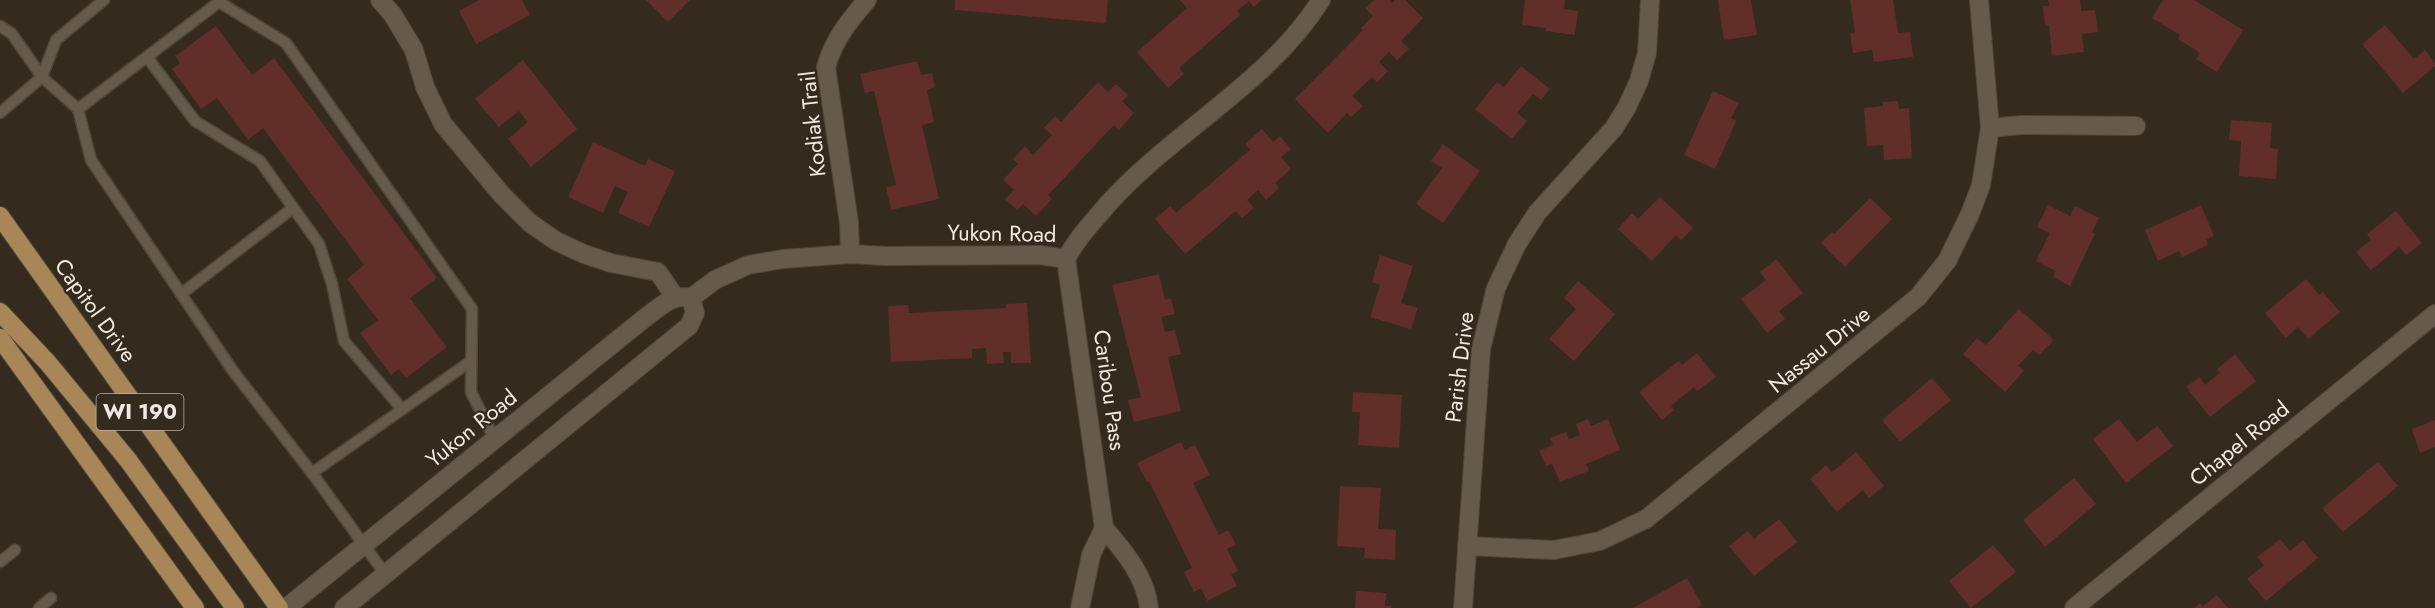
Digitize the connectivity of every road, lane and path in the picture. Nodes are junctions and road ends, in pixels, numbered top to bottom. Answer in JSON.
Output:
{"nodes":[{"id":1,"x":104,"y":0,"type":"edge"},
{"id":2,"x":380,"y":0,"type":"edge"},
{"id":3,"x":867,"y":0,"type":"edge"},
{"id":4,"x":1321,"y":0,"type":"edge"},
{"id":5,"x":1650,"y":0,"type":"edge"},
{"id":6,"x":1979,"y":0,"type":"edge"},
{"id":7,"x":0,"y":26,"type":"edge"},
{"id":8,"x":147,"y":57,"type":"junction"},
{"id":9,"x":42,"y":77,"type":"junction"},
{"id":10,"x":78,"y":110,"type":"junction"},
{"id":11,"x":0,"y":112,"type":"edge"},
{"id":12,"x":2136,"y":126,"type":"dead end"},
{"id":13,"x":1990,"y":128,"type":"junction"},
{"id":14,"x":293,"y":208,"type":"junction"},
{"id":15,"x":0,"y":216,"type":"edge"},
{"id":16,"x":850,"y":254,"type":"junction"},
{"id":17,"x":1066,"y":259,"type":"junction"},
{"id":18,"x":181,"y":294,"type":"junction"},
{"id":19,"x":683,"y":297,"type":"junction"},
{"id":20,"x":0,"y":312,"type":"edge"},
{"id":21,"x":2435,"y":314,"type":"edge"},
{"id":22,"x":0,"y":338,"type":"edge"},
{"id":23,"x":471,"y":362,"type":"junction"},
{"id":24,"x":402,"y":409,"type":"junction"},
{"id":25,"x":495,"y":440,"type":"junction"},
{"id":26,"x":312,"y":473,"type":"junction"},
{"id":27,"x":1104,"y":528,"type":"junction"},
{"id":28,"x":365,"y":546,"type":"junction"},
{"id":29,"x":1467,"y":546,"type":"junction"},
{"id":30,"x":15,"y":550,"type":"dead end"},
{"id":31,"x":0,"y":562,"type":"edge"},
{"id":32,"x":385,"y":574,"type":"junction"},
{"id":33,"x":51,"y":598,"type":"dead end"},
{"id":34,"x":39,"y":608,"type":"edge"},
{"id":35,"x":195,"y":608,"type":"edge"},
{"id":36,"x":235,"y":608,"type":"edge"},
{"id":37,"x":279,"y":608,"type":"edge"},
{"id":38,"x":286,"y":608,"type":"edge"},
{"id":39,"x":344,"y":608,"type":"edge"},
{"id":40,"x":1080,"y":608,"type":"edge"},
{"id":41,"x":1149,"y":608,"type":"edge"},
{"id":42,"x":1463,"y":608,"type":"edge"},
{"id":43,"x":2074,"y":608,"type":"edge"}],
"edges":[{"from":1,"to":9,"type":"lane"},
{"from":2,"to":19,"type":"street"},
{"from":3,"to":16,"type":"street","name":"Kodiak Trail"},
{"from":4,"to":17,"type":"street","name":"Yukon Road"},
{"from":5,"to":29,"type":"street","name":"Parish Drive"},
{"from":6,"to":13,"type":"street","name":"Nassau Drive"},
{"from":7,"to":9,"type":"lane"},
{"from":8,"to":10,"type":"lane"},
{"from":8,"to":14,"type":"lane"},
{"from":8,"to":23,"type":"lane"},
{"from":9,"to":10,"type":"lane"},
{"from":9,"to":11,"type":"lane"},
{"from":10,"to":18,"type":"lane"},
{"from":12,"to":13,"type":"street"},
{"from":13,"to":29,"type":"street","name":"Nassau Drive"},
{"from":14,"to":18,"type":"lane"},
{"from":14,"to":24,"type":"lane"},
{"from":15,"to":37,"type":"main road","name":"Capitol Drive","number":"WI 190"},
{"from":16,"to":17,"type":"street","name":"Yukon Road"},
{"from":16,"to":19,"type":"street","name":"Yukon Road"},
{"from":17,"to":27,"type":"street","name":"Caribou Pass"},
{"from":18,"to":26,"type":"lane"},
{"from":19,"to":25,"type":"street","name":"Yukon Road"},
{"from":19,"to":32,"type":"street"},
{"from":20,"to":36,"type":"main road"},
{"from":21,"to":43,"type":"street","name":"Chapel Road"},
{"from":22,"to":35,"type":"main road","number":"WI 190"},
{"from":23,"to":24,"type":"lane"},
{"from":23,"to":25,"type":"lane"},
{"from":24,"to":26,"type":"lane"},
{"from":25,"to":28,"type":"street","name":"Yukon Road"},
{"from":26,"to":28,"type":"lane"},
{"from":27,"to":40,"type":"street"},
{"from":27,"to":41,"type":"street"},
{"from":28,"to":32,"type":"lane"},
{"from":28,"to":38,"type":"street","name":"Yukon Road"},
{"from":29,"to":42,"type":"street","name":"Parish Drive"},
{"from":30,"to":31,"type":"lane"},
{"from":32,"to":39,"type":"street"},
{"from":33,"to":34,"type":"lane"}]}
